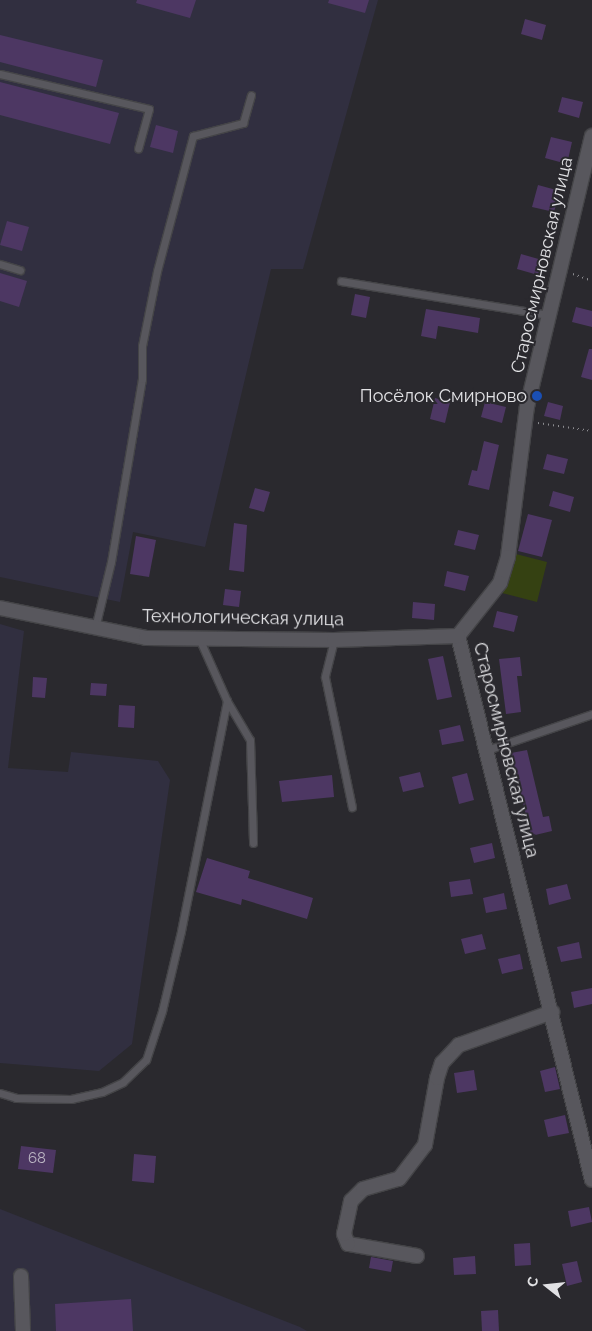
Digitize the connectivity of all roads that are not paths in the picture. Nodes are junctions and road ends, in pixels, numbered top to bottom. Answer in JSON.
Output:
{"nodes":[{"id":1,"x":0,"y":74,"type":"edge"},
{"id":2,"x":251,"y":95,"type":"dead end"},
{"id":3,"x":592,"y":136,"type":"edge"},
{"id":4,"x":138,"y":149,"type":"dead end"},
{"id":5,"x":0,"y":264,"type":"edge"},
{"id":6,"x":20,"y":270,"type":"dead end"},
{"id":7,"x":341,"y":281,"type":"dead end"},
{"id":8,"x":548,"y":315,"type":"junction"},
{"id":9,"x":0,"y":608,"type":"edge"},
{"id":10,"x":95,"y":628,"type":"junction"},
{"id":11,"x":458,"y":636,"type":"junction"},
{"id":12,"x":199,"y":637,"type":"junction"},
{"id":13,"x":334,"y":640,"type":"junction"},
{"id":14,"x":227,"y":701,"type":"junction"},
{"id":15,"x":592,"y":714,"type":"edge"},
{"id":16,"x":487,"y":750,"type":"junction"},
{"id":17,"x":352,"y":807,"type":"dead end"},
{"id":18,"x":253,"y":843,"type":"dead end"},
{"id":19,"x":552,"y":1012,"type":"junction"},
{"id":20,"x":0,"y":1093,"type":"edge"},
{"id":21,"x":592,"y":1180,"type":"edge"},
{"id":22,"x":417,"y":1256,"type":"dead end"},
{"id":23,"x":21,"y":1276,"type":"dead end"},
{"id":24,"x":23,"y":1331,"type":"edge"}],
"edges":[{"from":1,"to":4,"type":"lane"},
{"from":2,"to":10,"type":"lane"},
{"from":3,"to":8,"type":"street","name":"Старосмирновская улица"},
{"from":5,"to":6,"type":"lane"},
{"from":7,"to":8,"type":"lane"},
{"from":8,"to":11,"type":"street","name":"Старосмирновская улица"},
{"from":9,"to":10,"type":"street","name":"Технологическая улица"},
{"from":10,"to":12,"type":"street","name":"Технологическая улица"},
{"from":11,"to":13,"type":"street","name":"Технологическая улица"},
{"from":11,"to":16,"type":"street","name":"Старосмирновская улица"},
{"from":12,"to":13,"type":"street","name":"Технологическая улица"},
{"from":12,"to":14,"type":"lane"},
{"from":13,"to":17,"type":"lane"},
{"from":14,"to":18,"type":"lane"},
{"from":14,"to":20,"type":"lane"},
{"from":15,"to":16,"type":"lane"},
{"from":16,"to":19,"type":"street","name":"Старосмирновская улица"},
{"from":19,"to":21,"type":"street","name":"Старосмирновская улица"},
{"from":19,"to":22,"type":"street"},
{"from":23,"to":24,"type":"street"}]}
